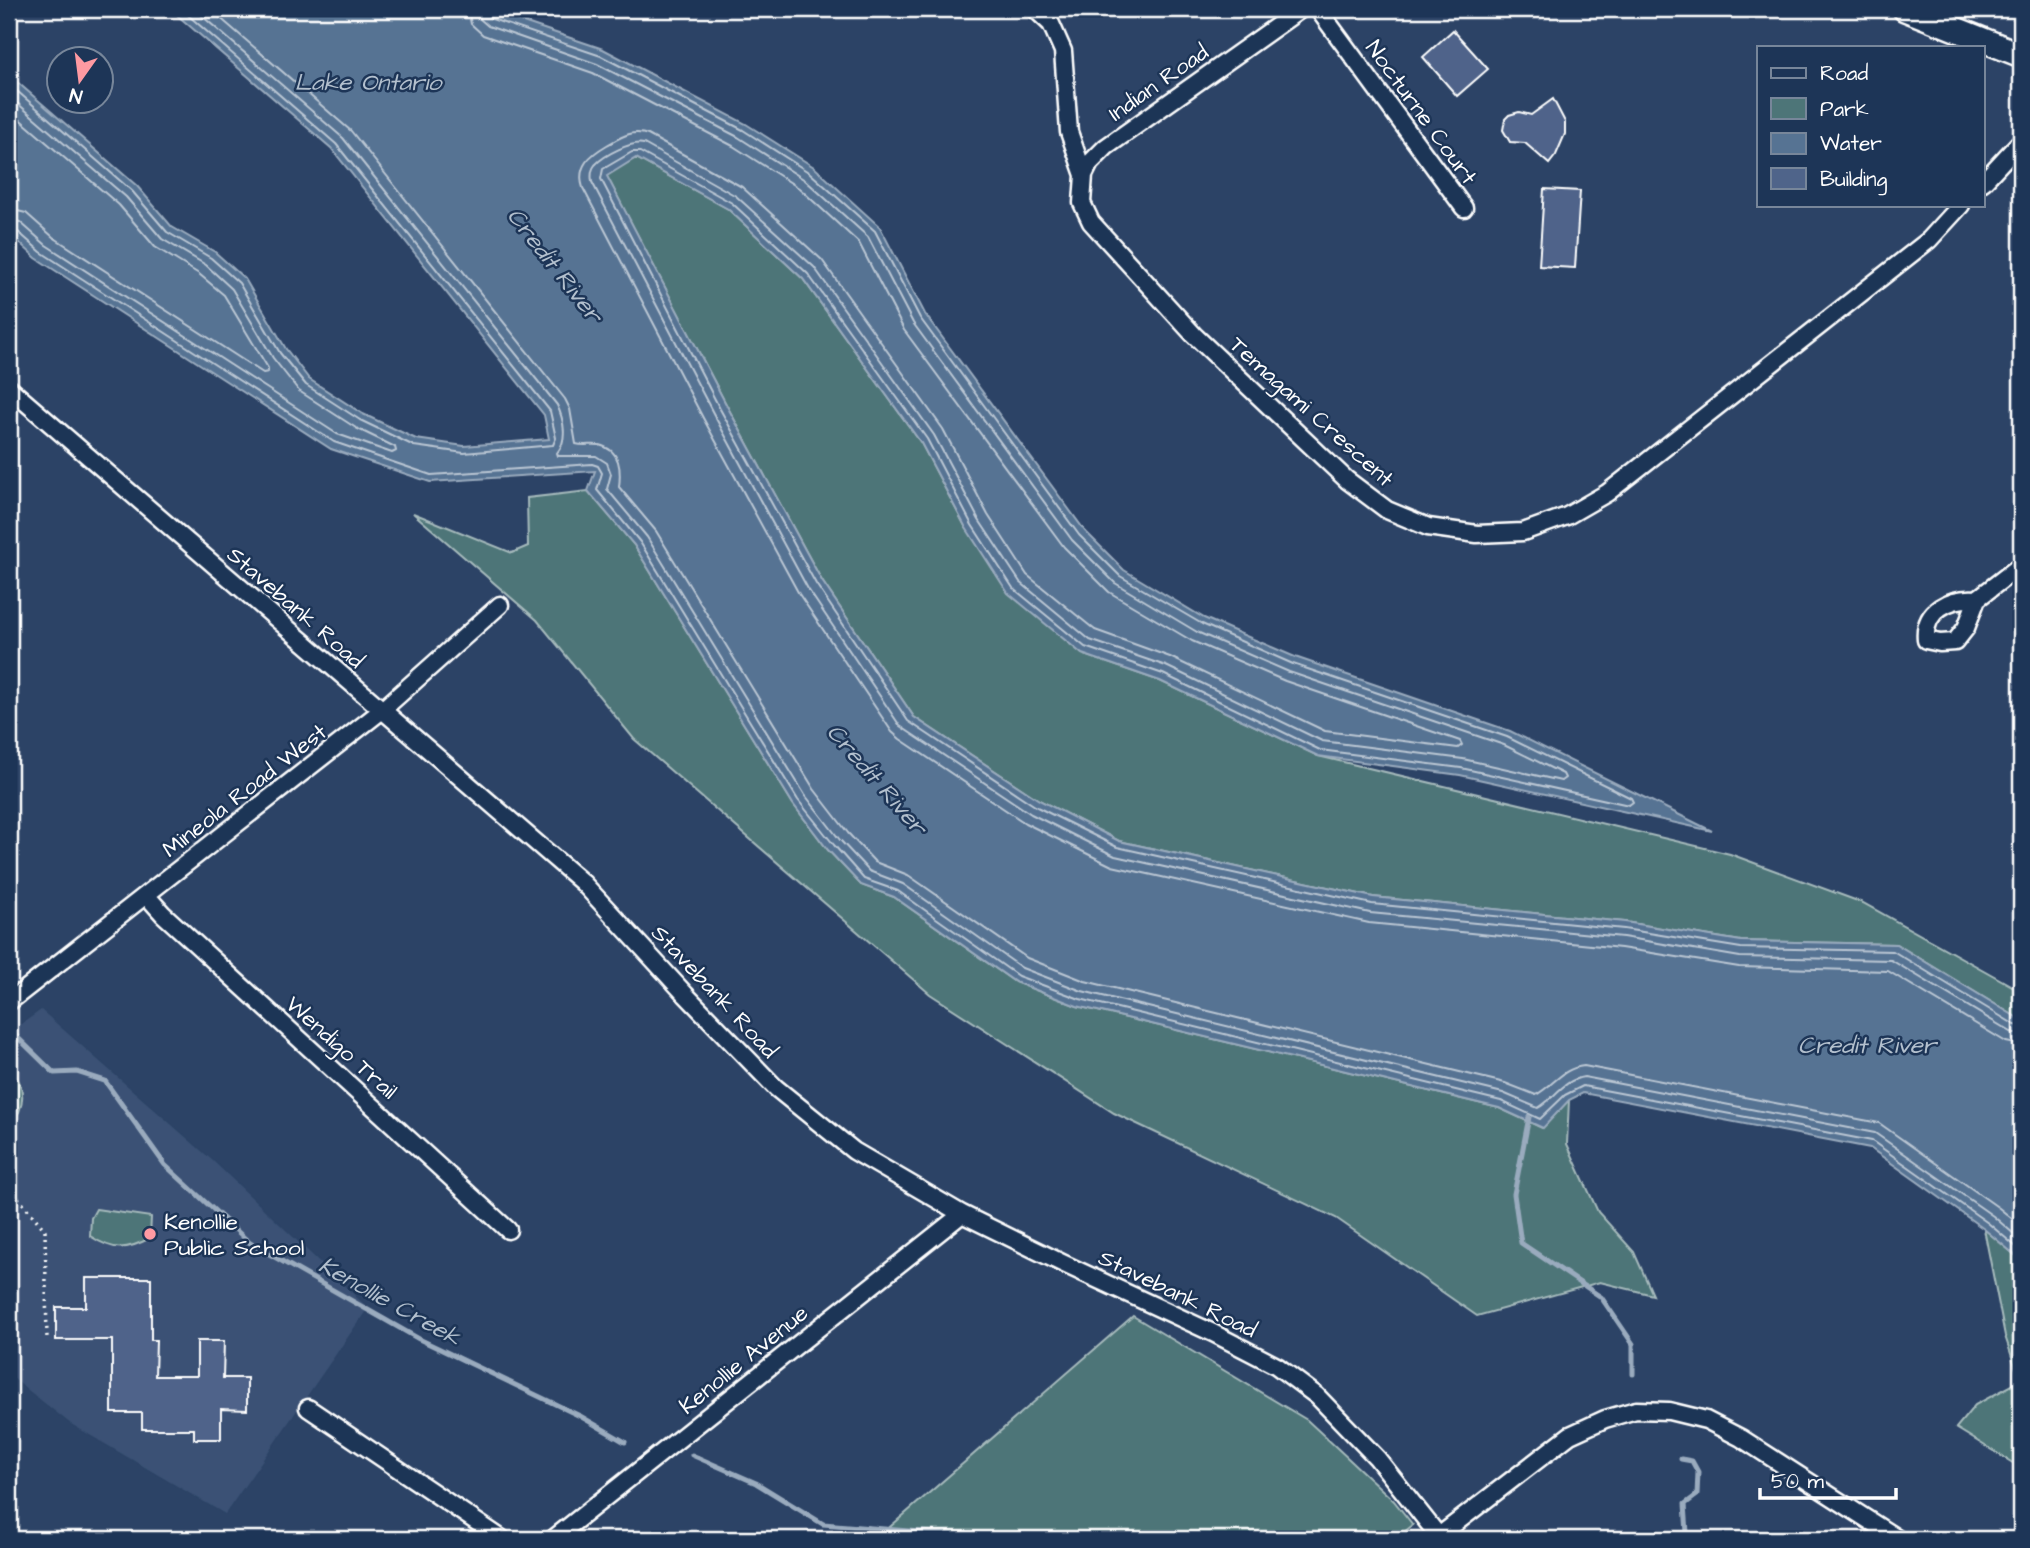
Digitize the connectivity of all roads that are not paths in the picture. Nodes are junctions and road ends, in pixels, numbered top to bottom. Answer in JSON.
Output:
{"nodes":[{"id":1,"x":1035,"y":9,"type":"edge"},
{"id":2,"x":1301,"y":9,"type":"edge"},
{"id":3,"x":1318,"y":9,"type":"edge"},
{"id":4,"x":1905,"y":9,"type":"edge"},
{"id":5,"x":2021,"y":55,"type":"edge"},
{"id":6,"x":2021,"y":141,"type":"edge"},
{"id":7,"x":1084,"y":175,"type":"junction"},
{"id":8,"x":1984,"y":181,"type":"edge"},
{"id":9,"x":1960,"y":206,"type":"edge"},
{"id":10,"x":1464,"y":208,"type":"dead end"},
{"id":11,"x":9,"y":388,"type":"edge"},
{"id":12,"x":2021,"y":565,"type":"edge"},
{"id":13,"x":1977,"y":599,"type":"dead end"},
{"id":14,"x":500,"y":605,"type":"dead end"},
{"id":15,"x":381,"y":711,"type":"junction"},
{"id":16,"x":146,"y":895,"type":"junction"},
{"id":17,"x":9,"y":1002,"type":"edge"},
{"id":18,"x":962,"y":1214,"type":"junction"},
{"id":19,"x":508,"y":1230,"type":"dead end"},
{"id":20,"x":308,"y":1408,"type":"dead end"},
{"id":21,"x":1438,"y":1538,"type":"edge"},
{"id":22,"x":502,"y":1539,"type":"edge"},
{"id":23,"x":552,"y":1539,"type":"edge"},
{"id":24,"x":1898,"y":1539,"type":"edge"}],
"edges":[{"from":1,"to":7,"type":"street","name":"Temagami Crescent"},
{"from":2,"to":7,"type":"street","name":"Indian Road"},
{"from":3,"to":10,"type":"street","name":"Nocturne Court"},
{"from":4,"to":5,"type":"main road"},
{"from":6,"to":8,"type":"street"},
{"from":7,"to":9,"type":"street","name":"Temagami Crescent"},
{"from":11,"to":15,"type":"street","name":"Stavebank Road"},
{"from":12,"to":13,"type":"street"},
{"from":14,"to":15,"type":"street","name":"Mineola Road West"},
{"from":15,"to":16,"type":"street","name":"Mineola Road West"},
{"from":15,"to":18,"type":"street","name":"Stavebank Road"},
{"from":16,"to":17,"type":"street","name":"Mineola Road West"},
{"from":16,"to":19,"type":"street","name":"Wendigo Trail"},
{"from":18,"to":21,"type":"street","name":"Stavebank Road"},
{"from":18,"to":23,"type":"street","name":"Kenollie Avenue"},
{"from":20,"to":22,"type":"street"},
{"from":21,"to":24,"type":"street"}]}
